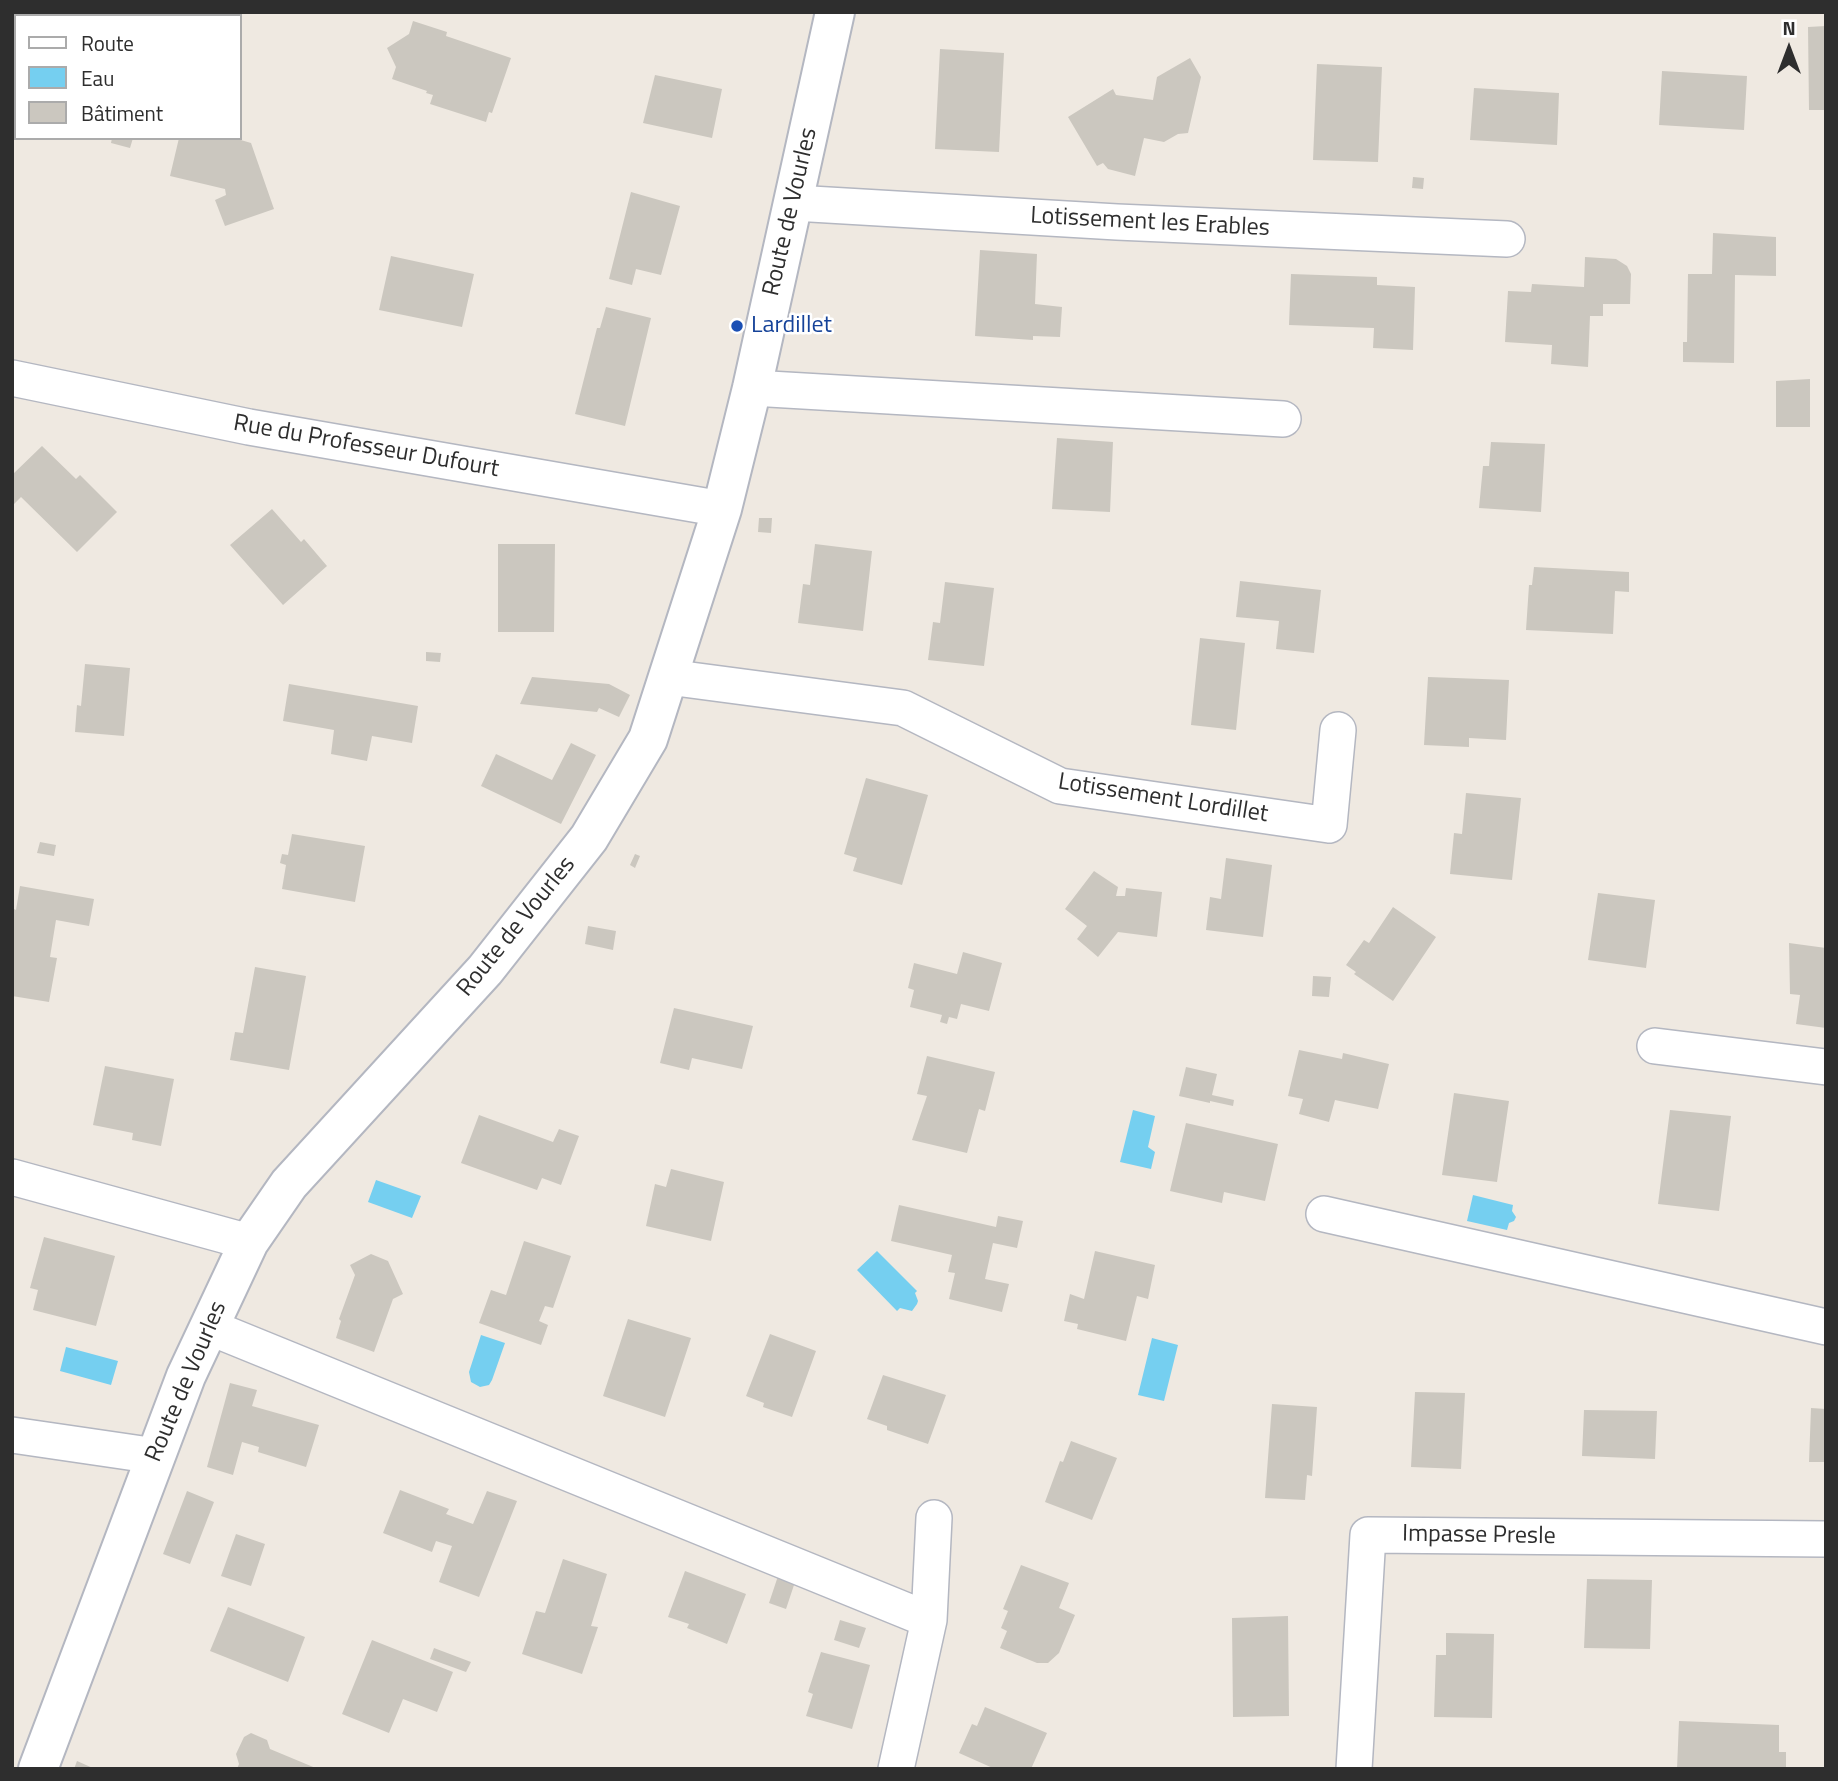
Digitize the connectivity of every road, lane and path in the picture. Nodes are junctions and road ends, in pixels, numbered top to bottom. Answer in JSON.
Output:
{"nodes":[{"id":1,"x":835,"y":12,"type":"edge"},
{"id":2,"x":794,"y":203,"type":"junction"},
{"id":3,"x":1507,"y":239,"type":"dead end"},
{"id":4,"x":12,"y":378,"type":"edge"},
{"id":5,"x":752,"y":388,"type":"junction"},
{"id":6,"x":1283,"y":419,"type":"dead end"},
{"id":7,"x":722,"y":509,"type":"junction"},
{"id":8,"x":668,"y":677,"type":"junction"},
{"id":9,"x":1338,"y":730,"type":"dead end"},
{"id":10,"x":1655,"y":1046,"type":"dead end"},
{"id":11,"x":1826,"y":1067,"type":"edge"},
{"id":12,"x":12,"y":1177,"type":"edge"},
{"id":13,"x":1324,"y":1214,"type":"dead end"},
{"id":14,"x":249,"y":1241,"type":"junction"},
{"id":15,"x":209,"y":1327,"type":"junction"},
{"id":16,"x":1826,"y":1327,"type":"edge"},
{"id":17,"x":12,"y":1435,"type":"edge"},
{"id":18,"x":156,"y":1456,"type":"junction"},
{"id":19,"x":934,"y":1518,"type":"dead end"},
{"id":20,"x":1826,"y":1539,"type":"edge"},
{"id":21,"x":929,"y":1620,"type":"junction"},
{"id":22,"x":38,"y":1769,"type":"edge"},
{"id":23,"x":896,"y":1769,"type":"edge"},
{"id":24,"x":1354,"y":1769,"type":"edge"}],
"edges":[{"from":1,"to":2,"type":"street","name":"Route de Vourles"},
{"from":2,"to":3,"type":"street","name":"Lotissement les Erables"},
{"from":2,"to":5,"type":"street","name":"Route de Vourles"},
{"from":4,"to":7,"type":"street","name":"Rue du Professeur Dufourt"},
{"from":5,"to":6,"type":"street"},
{"from":5,"to":7,"type":"street","name":"Route de Vourles"},
{"from":7,"to":8,"type":"street","name":"Route de Vourles"},
{"from":8,"to":9,"type":"street","name":"Lotissement Lordillet"},
{"from":8,"to":14,"type":"street","name":"Route de Vourles"},
{"from":10,"to":11,"type":"street"},
{"from":12,"to":14,"type":"street"},
{"from":13,"to":16,"type":"street"},
{"from":14,"to":15,"type":"street","name":"Route de Vourles"},
{"from":15,"to":18,"type":"street","name":"Route de Vourles"},
{"from":15,"to":21,"type":"street"},
{"from":17,"to":18,"type":"street"},
{"from":18,"to":22,"type":"street","name":"Route de Vourles"},
{"from":19,"to":21,"type":"street"},
{"from":20,"to":24,"type":"street","name":"Impasse Presle"},
{"from":21,"to":23,"type":"street"}]}
